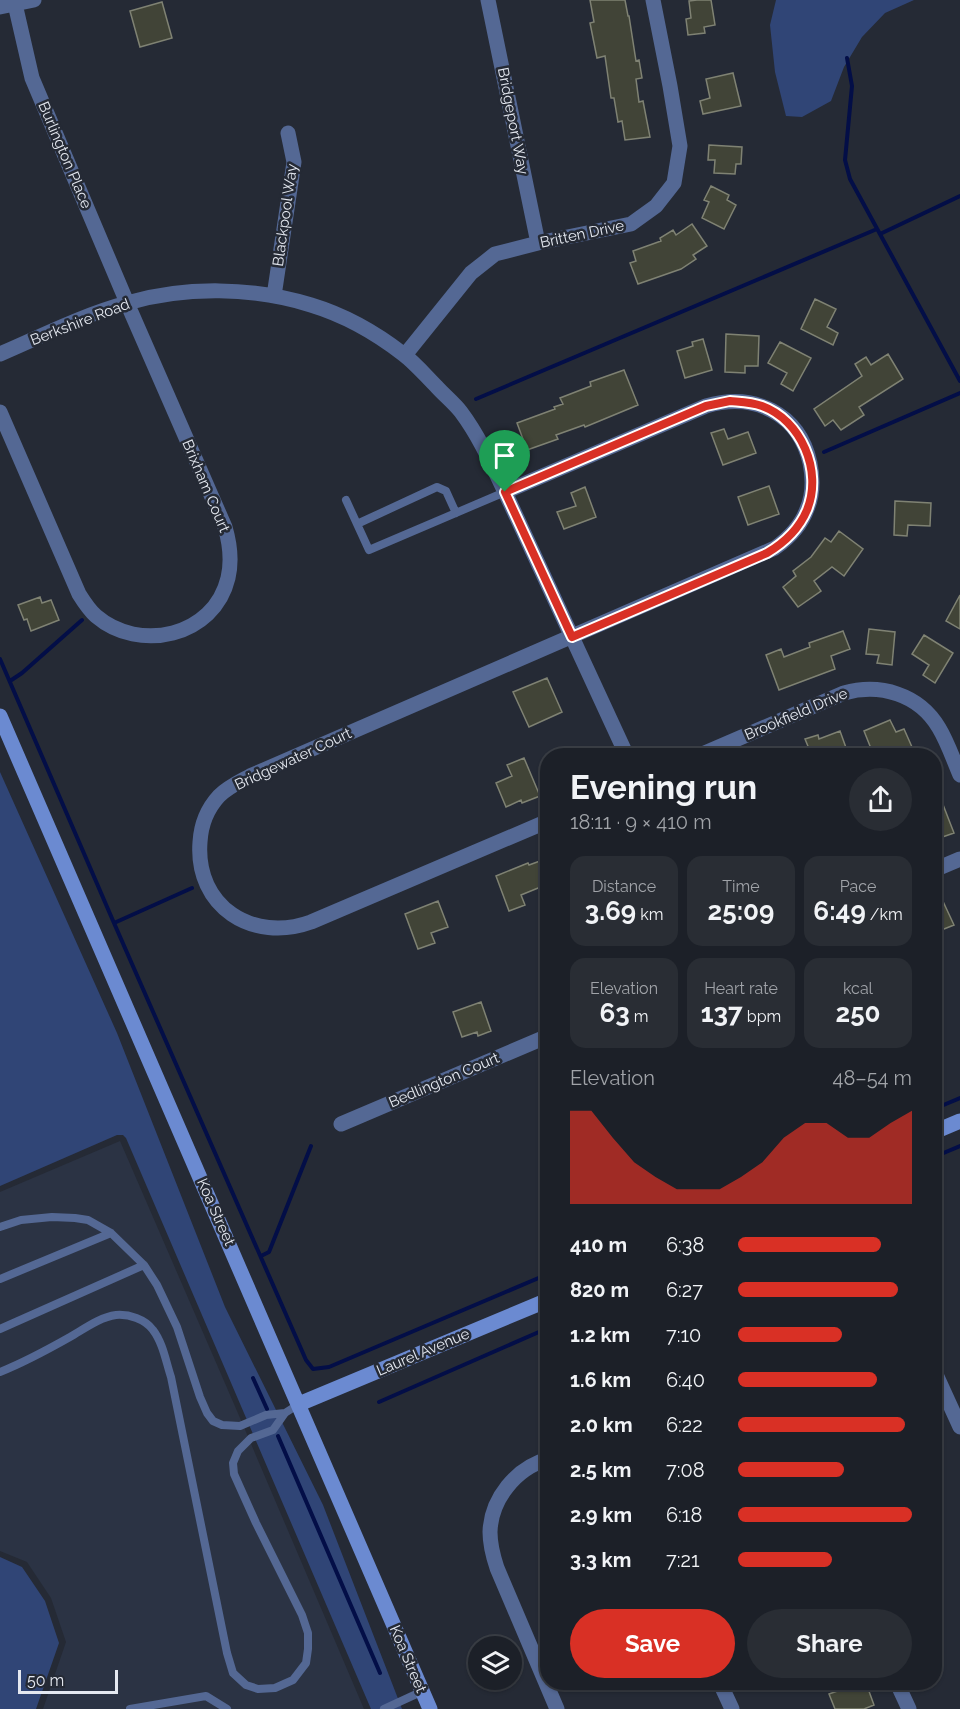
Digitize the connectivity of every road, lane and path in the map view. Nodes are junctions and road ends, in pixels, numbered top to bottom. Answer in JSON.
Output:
{"nodes":[{"id":1,"x":34,"y":0,"type":"edge"},
{"id":2,"x":488,"y":0,"type":"edge"},
{"id":3,"x":653,"y":0,"type":"edge"},
{"id":4,"x":7,"y":5,"type":"edge"},
{"id":5,"x":288,"y":133,"type":"dead end"},
{"id":6,"x":538,"y":243,"type":"junction"},
{"id":7,"x":274,"y":296,"type":"junction"},
{"id":8,"x":127,"y":303,"type":"junction"},
{"id":9,"x":0,"y":354,"type":"edge"},
{"id":10,"x":405,"y":355,"type":"junction"},
{"id":11,"x":0,"y":412,"type":"edge"},
{"id":12,"x":505,"y":492,"type":"junction"},
{"id":13,"x":346,"y":500,"type":"dead end"},
{"id":14,"x":456,"y":513,"type":"junction"},
{"id":15,"x":357,"y":524,"type":"junction"},
{"id":16,"x":572,"y":637,"type":"junction"},
{"id":17,"x":0,"y":716,"type":"edge"},
{"id":18,"x":623,"y":748,"type":"edge"},
{"id":19,"x":717,"y":748,"type":"edge"},
{"id":20,"x":960,"y":775,"type":"edge"},
{"id":21,"x":540,"y":824,"type":"edge"},
{"id":22,"x":960,"y":859,"type":"edge"},
{"id":23,"x":942,"y":867,"type":"edge"},
{"id":24,"x":540,"y":1039,"type":"edge"},
{"id":25,"x":960,"y":1121,"type":"edge"},
{"id":26,"x":341,"y":1124,"type":"dead end"},
{"id":27,"x":942,"y":1129,"type":"edge"},
{"id":28,"x":0,"y":1227,"type":"edge"},
{"id":29,"x":111,"y":1233,"type":"junction"},
{"id":30,"x":144,"y":1264,"type":"junction"},
{"id":31,"x":0,"y":1279,"type":"edge"},
{"id":32,"x":540,"y":1303,"type":"edge"},
{"id":33,"x":0,"y":1329,"type":"edge"},
{"id":34,"x":0,"y":1372,"type":"edge"},
{"id":35,"x":942,"y":1388,"type":"edge"},
{"id":36,"x":299,"y":1404,"type":"junction"},
{"id":37,"x":285,"y":1413,"type":"junction"},
{"id":38,"x":960,"y":1427,"type":"edge"},
{"id":39,"x":540,"y":1462,"type":"edge"},
{"id":40,"x":540,"y":1669,"type":"edge"},
{"id":41,"x":549,"y":1690,"type":"edge"},
{"id":42,"x":723,"y":1690,"type":"edge"},
{"id":43,"x":900,"y":1690,"type":"edge"},
{"id":44,"x":423,"y":1691,"type":"junction"},
{"id":45,"x":130,"y":1709,"type":"edge"},
{"id":46,"x":227,"y":1709,"type":"edge"},
{"id":47,"x":384,"y":1709,"type":"edge"},
{"id":48,"x":430,"y":1709,"type":"edge"},
{"id":49,"x":557,"y":1709,"type":"edge"},
{"id":50,"x":732,"y":1709,"type":"edge"},
{"id":51,"x":909,"y":1709,"type":"edge"}],
"edges":[{"from":1,"to":4,"type":"street"},
{"from":2,"to":6,"type":"street","name":"Bridgeport Way"},
{"from":3,"to":6,"type":"street","name":"Britten Drive"},
{"from":4,"to":8,"type":"street","name":"Burlington Place"},
{"from":5,"to":7,"type":"street","name":"Blackpool Way"},
{"from":6,"to":10,"type":"street","name":"Britten Drive"},
{"from":7,"to":8,"type":"street","name":"Berkshire Road"},
{"from":7,"to":10,"type":"street","name":"Berkshire Road"},
{"from":8,"to":9,"type":"street","name":"Berkshire Road"},
{"from":8,"to":11,"type":"street","name":"Brixham Court"},
{"from":10,"to":12,"type":"street","name":"Berkshire Road"},
{"from":12,"to":14,"type":"lane"},
{"from":12,"to":16,"type":"street","name":"Berkshire Road"},
{"from":12,"to":16,"type":"street","name":"Bridgewater Court"},
{"from":13,"to":15,"type":"lane"},
{"from":14,"to":15,"type":"lane"},
{"from":14,"to":15,"type":"lane"},
{"from":16,"to":18,"type":"street","name":"Berkshire Road"},
{"from":16,"to":21,"type":"street","name":"Bridgewater Court"},
{"from":17,"to":36,"type":"main road","name":"Koa Street"},
{"from":19,"to":20,"type":"street","name":"Brookfield Drive"},
{"from":22,"to":23,"type":"street"},
{"from":24,"to":26,"type":"street","name":"Bedlington Court"},
{"from":25,"to":27,"type":"main road"},
{"from":28,"to":29,"type":"lane"},
{"from":29,"to":30,"type":"lane"},
{"from":29,"to":31,"type":"lane"},
{"from":30,"to":33,"type":"lane"},
{"from":30,"to":37,"type":"lane"},
{"from":32,"to":36,"type":"main road","name":"Laurel Avenue"},
{"from":34,"to":37,"type":"lane"},
{"from":35,"to":38,"type":"street"},
{"from":36,"to":37,"type":"lane"},
{"from":36,"to":44,"type":"main road","name":"Koa Street"},
{"from":39,"to":40,"type":"street"},
{"from":41,"to":49,"type":"street"},
{"from":42,"to":50,"type":"street"},
{"from":43,"to":51,"type":"street"},
{"from":44,"to":47,"type":"lane"},
{"from":44,"to":48,"type":"main road","name":"Koa Street"},
{"from":45,"to":46,"type":"lane"}]}
